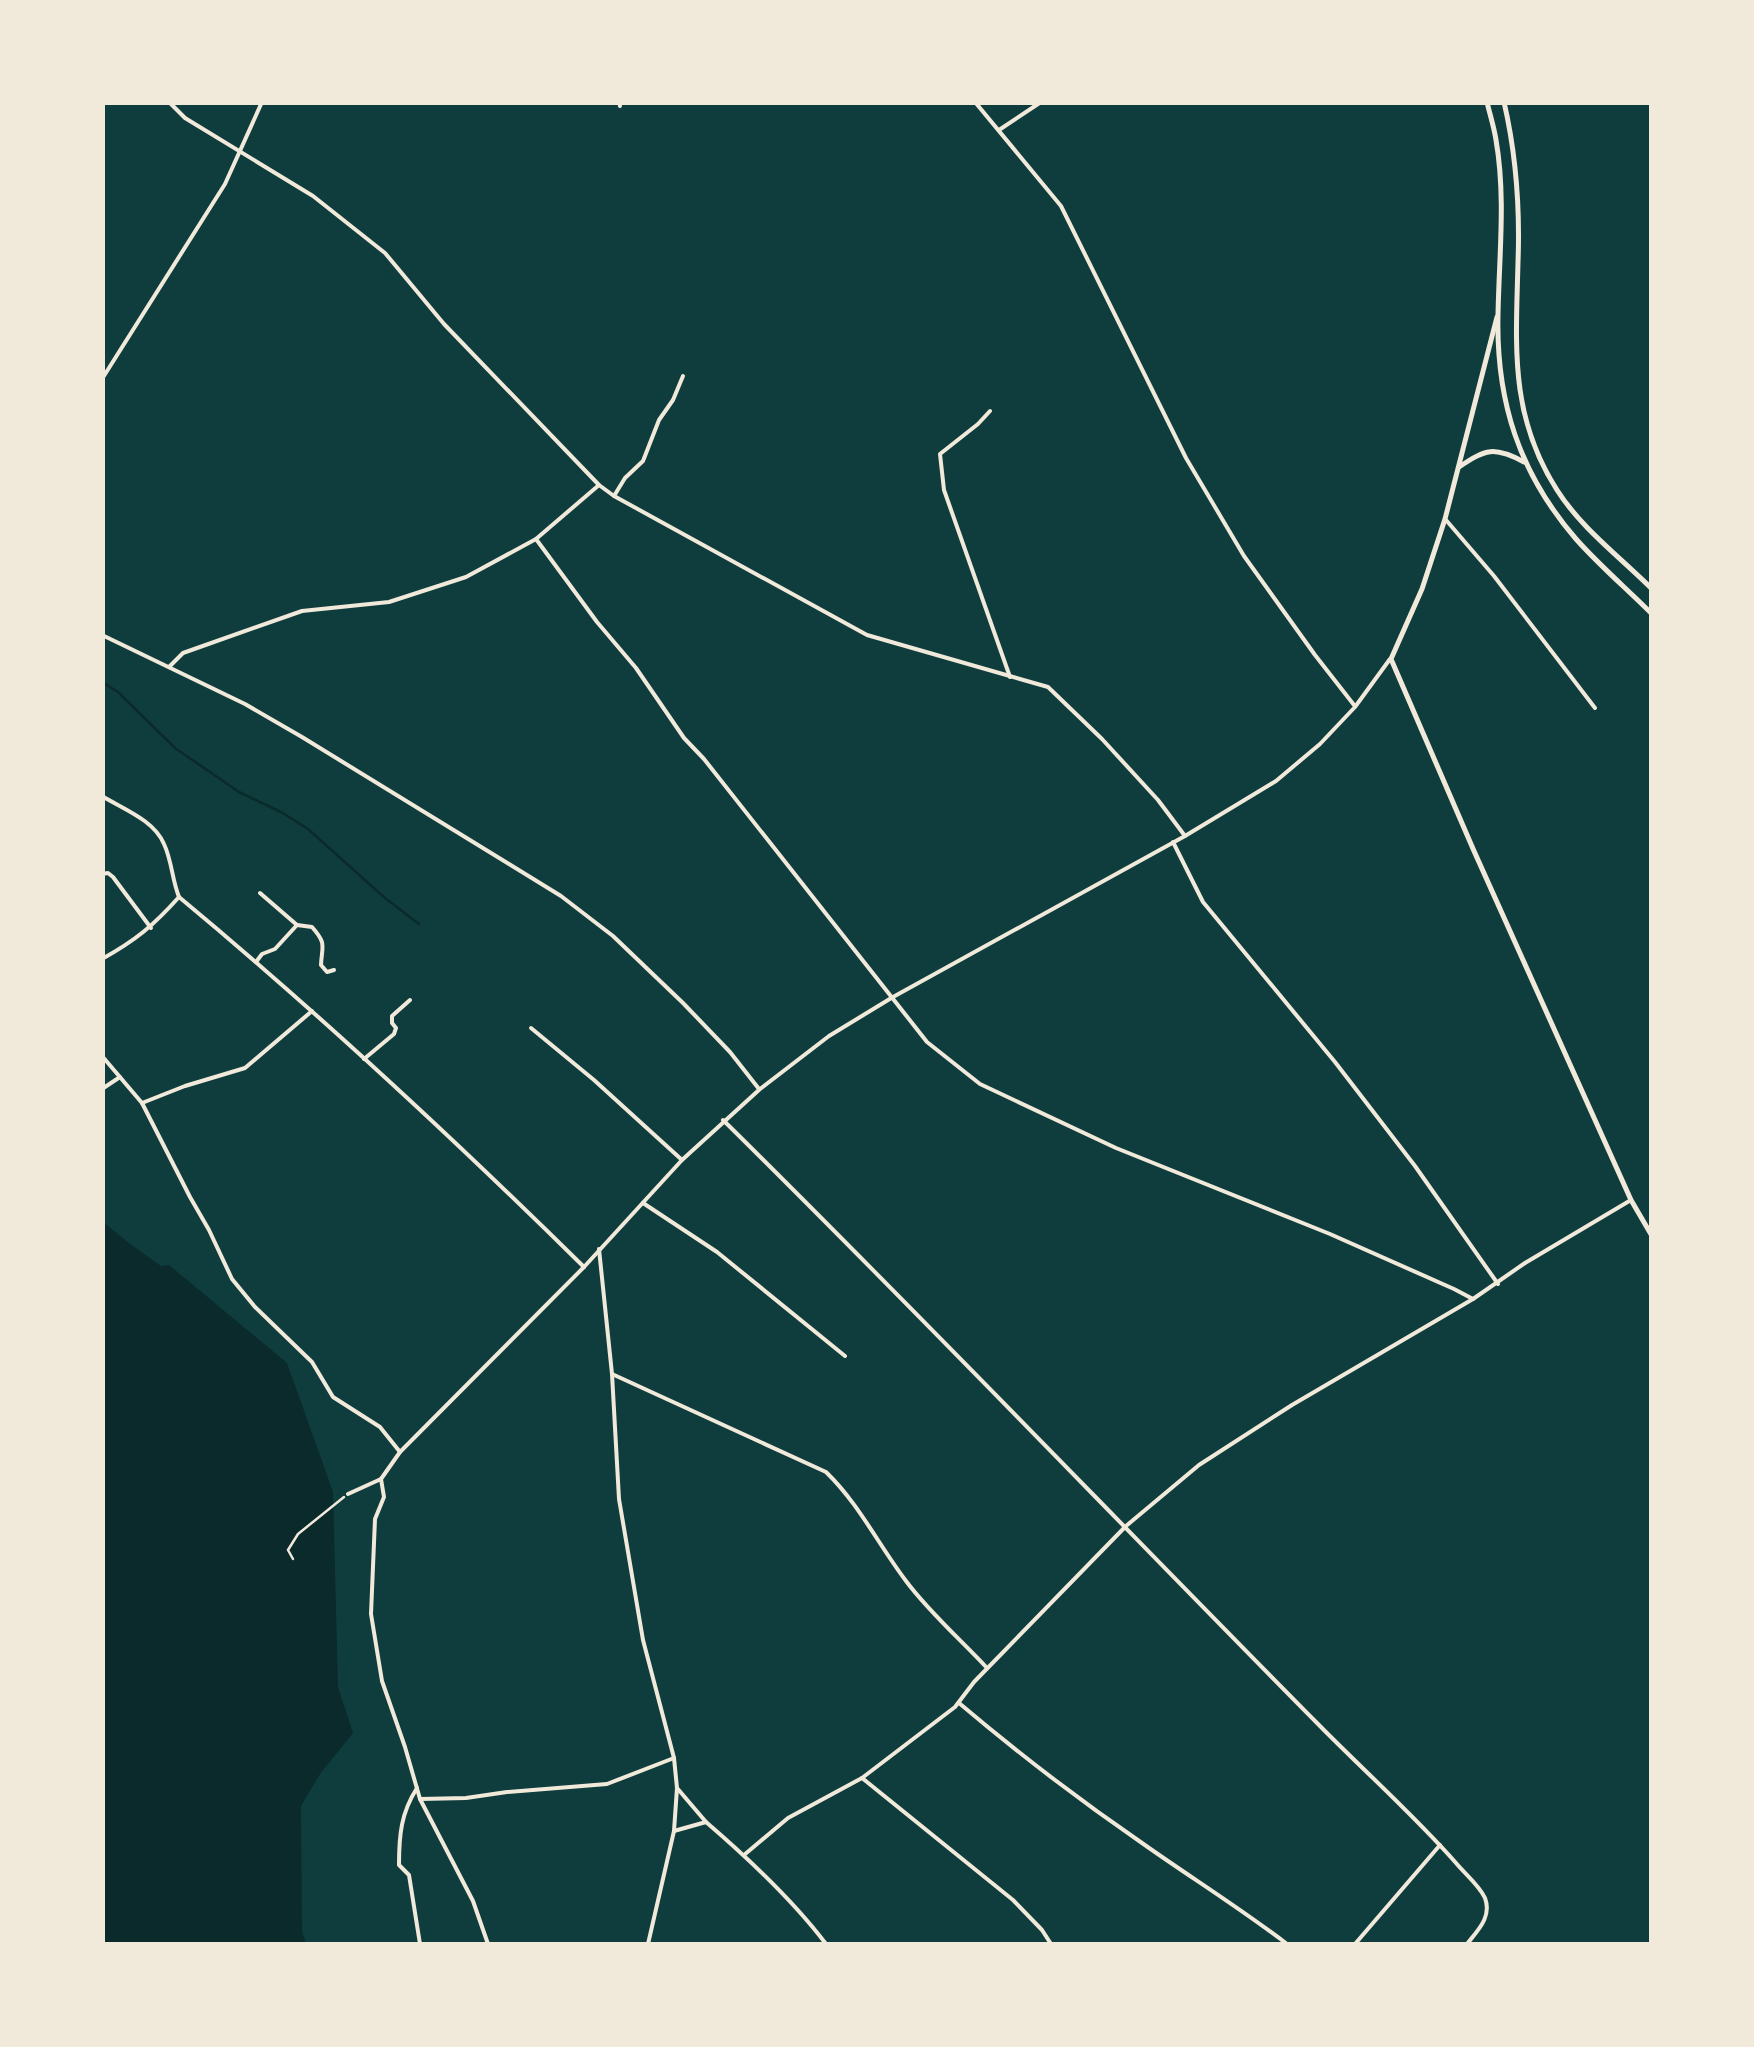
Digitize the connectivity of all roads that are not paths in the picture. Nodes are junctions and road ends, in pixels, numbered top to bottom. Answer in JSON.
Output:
{"nodes":[{"id":1,"x":169,"y":102,"type":"edge"},
{"id":2,"x":262,"y":102,"type":"edge"},
{"id":3,"x":975,"y":102,"type":"edge"},
{"id":4,"x":1041,"y":102,"type":"edge"},
{"id":5,"x":1487,"y":102,"type":"edge"},
{"id":6,"x":1504,"y":102,"type":"edge"},
{"id":7,"x":998,"y":130,"type":"junction"},
{"id":8,"x":242,"y":151,"type":"junction"},
{"id":9,"x":1498,"y":315,"type":"junction"},
{"id":10,"x":684,"y":376,"type":"dead end"},
{"id":11,"x":102,"y":380,"type":"edge"},
{"id":12,"x":990,"y":411,"type":"dead end"},
{"id":13,"x":1525,"y":462,"type":"junction"},
{"id":14,"x":1458,"y":467,"type":"junction"},
{"id":15,"x":599,"y":485,"type":"junction"},
{"id":16,"x":614,"y":496,"type":"junction"},
{"id":17,"x":1445,"y":519,"type":"junction"},
{"id":18,"x":536,"y":538,"type":"junction"},
{"id":19,"x":1652,"y":589,"type":"edge"},
{"id":20,"x":1652,"y":614,"type":"edge"},
{"id":21,"x":102,"y":635,"type":"edge"},
{"id":22,"x":1391,"y":659,"type":"junction"},
{"id":23,"x":170,"y":666,"type":"junction"},
{"id":24,"x":1010,"y":676,"type":"junction"},
{"id":25,"x":1355,"y":706,"type":"junction"},
{"id":26,"x":1595,"y":708,"type":"dead end"},
{"id":27,"x":102,"y":796,"type":"edge"},
{"id":28,"x":1185,"y":836,"type":"junction"},
{"id":29,"x":1173,"y":842,"type":"junction"},
{"id":30,"x":102,"y":874,"type":"edge"},
{"id":31,"x":260,"y":893,"type":"dead end"},
{"id":32,"x":179,"y":897,"type":"junction"},
{"id":33,"x":297,"y":926,"type":"junction"},
{"id":34,"x":150,"y":928,"type":"junction"},
{"id":35,"x":102,"y":959,"type":"edge"},
{"id":36,"x":256,"y":962,"type":"junction"},
{"id":37,"x":334,"y":970,"type":"dead end"},
{"id":38,"x":893,"y":997,"type":"junction"},
{"id":39,"x":410,"y":1000,"type":"dead end"},
{"id":40,"x":312,"y":1011,"type":"junction"},
{"id":41,"x":530,"y":1028,"type":"dead end"},
{"id":42,"x":102,"y":1056,"type":"edge"},
{"id":43,"x":364,"y":1059,"type":"junction"},
{"id":44,"x":120,"y":1077,"type":"junction"},
{"id":45,"x":102,"y":1089,"type":"edge"},
{"id":46,"x":760,"y":1089,"type":"junction"},
{"id":47,"x":142,"y":1103,"type":"junction"},
{"id":48,"x":724,"y":1120,"type":"junction"},
{"id":49,"x":682,"y":1160,"type":"junction"},
{"id":50,"x":1631,"y":1200,"type":"junction"},
{"id":51,"x":642,"y":1203,"type":"junction"},
{"id":52,"x":1652,"y":1236,"type":"edge"},
{"id":53,"x":599,"y":1248,"type":"junction"},
{"id":54,"x":584,"y":1268,"type":"junction"},
{"id":55,"x":1498,"y":1284,"type":"junction"},
{"id":56,"x":1473,"y":1299,"type":"junction"},
{"id":57,"x":846,"y":1356,"type":"dead end"},
{"id":58,"x":612,"y":1374,"type":"junction"},
{"id":59,"x":400,"y":1452,"type":"junction"},
{"id":60,"x":380,"y":1479,"type":"junction"},
{"id":61,"x":348,"y":1494,"type":"road end"},
{"id":62,"x":1126,"y":1526,"type":"junction"},
{"id":63,"x":987,"y":1668,"type":"junction"},
{"id":64,"x":959,"y":1703,"type":"junction"},
{"id":65,"x":674,"y":1758,"type":"junction"},
{"id":66,"x":862,"y":1778,"type":"junction"},
{"id":67,"x":417,"y":1788,"type":"junction"},
{"id":68,"x":676,"y":1788,"type":"junction"},
{"id":69,"x":420,"y":1799,"type":"junction"},
{"id":70,"x":706,"y":1822,"type":"junction"},
{"id":71,"x":674,"y":1832,"type":"junction"},
{"id":72,"x":1440,"y":1845,"type":"junction"},
{"id":73,"x":744,"y":1855,"type":"junction"},
{"id":74,"x":420,"y":1944,"type":"edge"},
{"id":75,"x":488,"y":1944,"type":"edge"},
{"id":76,"x":648,"y":1944,"type":"edge"},
{"id":77,"x":826,"y":1944,"type":"edge"},
{"id":78,"x":1051,"y":1944,"type":"edge"},
{"id":79,"x":1287,"y":1944,"type":"edge"},
{"id":80,"x":1355,"y":1944,"type":"edge"},
{"id":81,"x":1467,"y":1944,"type":"edge"}],
"edges":[{"from":1,"to":8,"type":"street"},
{"from":2,"to":8,"type":"street"},
{"from":3,"to":7,"type":"street"},
{"from":4,"to":7,"type":"street"},
{"from":5,"to":9,"type":"main road"},
{"from":6,"to":19,"type":"main road"},
{"from":7,"to":25,"type":"street"},
{"from":8,"to":11,"type":"street"},
{"from":8,"to":15,"type":"street"},
{"from":9,"to":13,"type":"main road"},
{"from":9,"to":14,"type":"main road"},
{"from":10,"to":16,"type":"street"},
{"from":12,"to":24,"type":"street"},
{"from":13,"to":14,"type":"main road"},
{"from":13,"to":20,"type":"main road"},
{"from":14,"to":17,"type":"main road"},
{"from":15,"to":16,"type":"street"},
{"from":15,"to":18,"type":"street"},
{"from":16,"to":24,"type":"street"},
{"from":17,"to":22,"type":"main road"},
{"from":17,"to":26,"type":"street"},
{"from":18,"to":23,"type":"street"},
{"from":18,"to":38,"type":"street"},
{"from":21,"to":23,"type":"street"},
{"from":22,"to":25,"type":"street"},
{"from":22,"to":50,"type":"main road"},
{"from":23,"to":46,"type":"street"},
{"from":24,"to":28,"type":"street"},
{"from":25,"to":28,"type":"street"},
{"from":27,"to":32,"type":"street"},
{"from":28,"to":29,"type":"street"},
{"from":29,"to":38,"type":"street"},
{"from":29,"to":55,"type":"street"},
{"from":30,"to":34,"type":"street"},
{"from":31,"to":33,"type":"street"},
{"from":32,"to":34,"type":"street"},
{"from":32,"to":36,"type":"street"},
{"from":33,"to":36,"type":"street"},
{"from":33,"to":37,"type":"street"},
{"from":34,"to":35,"type":"street"},
{"from":36,"to":40,"type":"street"},
{"from":38,"to":46,"type":"street"},
{"from":38,"to":56,"type":"street"},
{"from":39,"to":43,"type":"street"},
{"from":40,"to":43,"type":"street"},
{"from":40,"to":47,"type":"street"},
{"from":41,"to":49,"type":"street"},
{"from":42,"to":44,"type":"street"},
{"from":43,"to":54,"type":"street"},
{"from":44,"to":45,"type":"street"},
{"from":44,"to":47,"type":"street"},
{"from":46,"to":48,"type":"street"},
{"from":47,"to":59,"type":"street"},
{"from":48,"to":49,"type":"street"},
{"from":48,"to":62,"type":"street"},
{"from":49,"to":51,"type":"street"},
{"from":50,"to":52,"type":"main road"},
{"from":50,"to":55,"type":"street"},
{"from":51,"to":53,"type":"street"},
{"from":51,"to":57,"type":"street"},
{"from":53,"to":54,"type":"street"},
{"from":53,"to":58,"type":"street"},
{"from":54,"to":59,"type":"street"},
{"from":55,"to":56,"type":"street"},
{"from":56,"to":62,"type":"street"},
{"from":58,"to":63,"type":"street"},
{"from":58,"to":65,"type":"street"},
{"from":59,"to":60,"type":"street"},
{"from":60,"to":61,"type":"street"},
{"from":60,"to":67,"type":"street"},
{"from":62,"to":63,"type":"street"},
{"from":62,"to":72,"type":"street"},
{"from":63,"to":64,"type":"street"},
{"from":64,"to":66,"type":"street"},
{"from":64,"to":79,"type":"street"},
{"from":65,"to":68,"type":"street"},
{"from":65,"to":69,"type":"street"},
{"from":66,"to":73,"type":"street"},
{"from":66,"to":78,"type":"street"},
{"from":67,"to":69,"type":"street"},
{"from":67,"to":74,"type":"street"},
{"from":68,"to":70,"type":"street"},
{"from":68,"to":71,"type":"street"},
{"from":69,"to":75,"type":"street"},
{"from":70,"to":71,"type":"street"},
{"from":70,"to":73,"type":"street"},
{"from":71,"to":76,"type":"street"},
{"from":72,"to":80,"type":"street"},
{"from":72,"to":81,"type":"street"},
{"from":73,"to":77,"type":"street"}]}
